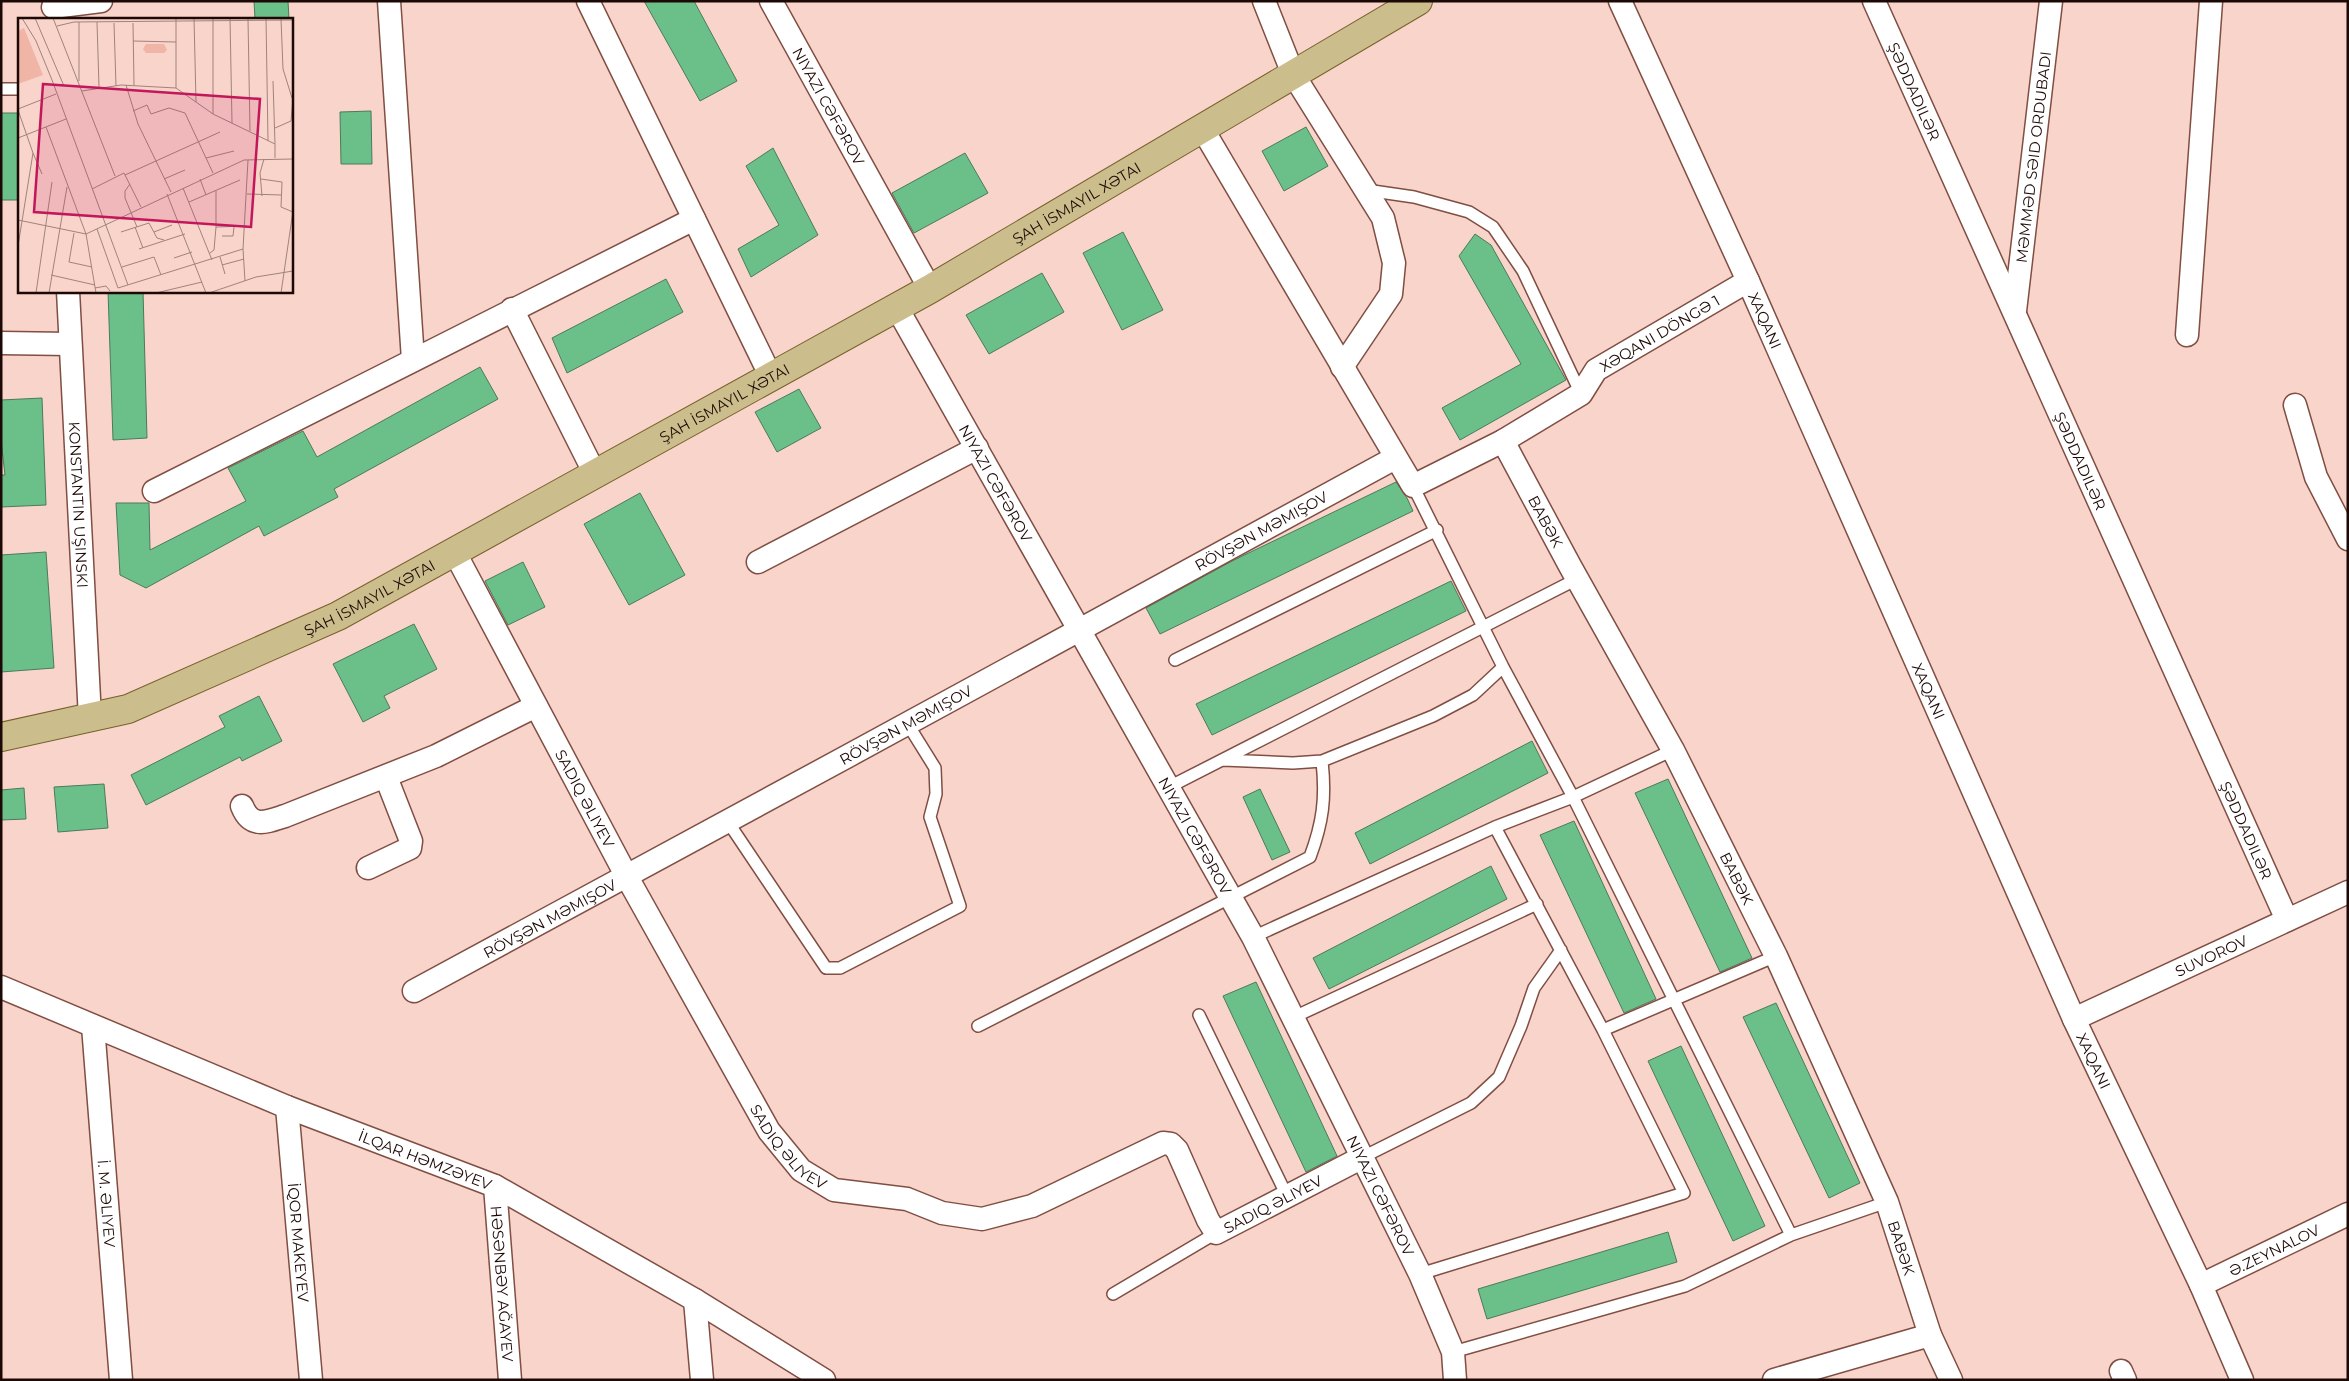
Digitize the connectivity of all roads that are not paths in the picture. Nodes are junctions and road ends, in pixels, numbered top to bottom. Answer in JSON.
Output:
{"nodes":[{"id":1,"x":101,"y":1,"type":"edge"},
{"id":2,"x":389,"y":1,"type":"edge"},
{"id":3,"x":588,"y":1,"type":"edge"},
{"id":4,"x":771,"y":1,"type":"edge"},
{"id":5,"x":1264,"y":1,"type":"edge"},
{"id":6,"x":1418,"y":1,"type":"edge"},
{"id":7,"x":1620,"y":1,"type":"edge"},
{"id":8,"x":1874,"y":1,"type":"edge"},
{"id":9,"x":2051,"y":1,"type":"edge"},
{"id":10,"x":2211,"y":1,"type":"edge"},
{"id":11,"x":53,"y":9,"type":"edge"},
{"id":12,"x":1293,"y":74,"type":"junction"},
{"id":13,"x":1,"y":89,"type":"edge"},
{"id":14,"x":18,"y":89,"type":"edge"},
{"id":15,"x":1202,"y":128,"type":"junction"},
{"id":16,"x":1365,"y":190,"type":"junction"},
{"id":17,"x":694,"y":219,"type":"junction"},
{"id":18,"x":1748,"y":281,"type":"junction"},
{"id":19,"x":930,"y":289,"type":"junction"},
{"id":20,"x":68,"y":292,"type":"edge"},
{"id":21,"x":897,"y":308,"type":"junction"},
{"id":22,"x":512,"y":310,"type":"junction"},
{"id":23,"x":2015,"y":312,"type":"junction"},
{"id":24,"x":2187,"y":335,"type":"dead end"},
{"id":25,"x":1,"y":343,"type":"edge"},
{"id":26,"x":70,"y":344,"type":"junction"},
{"id":27,"x":413,"y":360,"type":"junction"},
{"id":28,"x":1342,"y":367,"type":"junction"},
{"id":29,"x":771,"y":377,"type":"junction"},
{"id":30,"x":1581,"y":394,"type":"junction"},
{"id":31,"x":2295,"y":405,"type":"dead end"},
{"id":32,"x":1503,"y":441,"type":"junction"},
{"id":33,"x":977,"y":448,"type":"junction"},
{"id":34,"x":1396,"y":458,"type":"junction"},
{"id":35,"x":595,"y":474,"type":"junction"},
{"id":36,"x":1413,"y":486,"type":"junction"},
{"id":37,"x":154,"y":491,"type":"dead end"},
{"id":38,"x":1437,"y":530,"type":"junction"},
{"id":39,"x":2348,"y":539,"type":"edge"},
{"id":40,"x":454,"y":551,"type":"junction"},
{"id":41,"x":758,"y":562,"type":"dead end"},
{"id":42,"x":1577,"y":579,"type":"junction"},
{"id":43,"x":1484,"y":627,"type":"junction"},
{"id":44,"x":1079,"y":628,"type":"junction"},
{"id":45,"x":1175,"y":660,"type":"dead end"},
{"id":46,"x":1503,"y":667,"type":"junction"},
{"id":47,"x":536,"y":706,"type":"junction"},
{"id":48,"x":90,"y":718,"type":"junction"},
{"id":49,"x":907,"y":723,"type":"junction"},
{"id":50,"x":1,"y":737,"type":"edge"},
{"id":51,"x":1673,"y":750,"type":"junction"},
{"id":52,"x":1222,"y":760,"type":"junction"},
{"id":53,"x":1322,"y":762,"type":"junction"},
{"id":54,"x":386,"y":777,"type":"junction"},
{"id":55,"x":1167,"y":788,"type":"junction"},
{"id":56,"x":1573,"y":797,"type":"junction"},
{"id":57,"x":242,"y":806,"type":"dead end"},
{"id":58,"x":728,"y":822,"type":"junction"},
{"id":59,"x":1495,"y":827,"type":"junction"},
{"id":60,"x":368,"y":868,"type":"dead end"},
{"id":61,"x":627,"y":877,"type":"junction"},
{"id":62,"x":2348,"y":892,"type":"edge"},
{"id":63,"x":1230,"y":897,"type":"junction"},
{"id":64,"x":1537,"y":904,"type":"junction"},
{"id":65,"x":2287,"y":920,"type":"junction"},
{"id":66,"x":1253,"y":937,"type":"junction"},
{"id":67,"x":1561,"y":950,"type":"junction"},
{"id":68,"x":1776,"y":956,"type":"junction"},
{"id":69,"x":1,"y":987,"type":"edge"},
{"id":70,"x":414,"y":991,"type":"dead end"},
{"id":71,"x":1674,"y":999,"type":"junction"},
{"id":72,"x":1199,"y":1015,"type":"dead end"},
{"id":73,"x":1294,"y":1017,"type":"junction"},
{"id":74,"x":2074,"y":1019,"type":"junction"},
{"id":75,"x":93,"y":1026,"type":"junction"},
{"id":76,"x":978,"y":1026,"type":"dead end"},
{"id":77,"x":1604,"y":1030,"type":"junction"},
{"id":78,"x":287,"y":1106,"type":"junction"},
{"id":79,"x":1361,"y":1158,"type":"junction"},
{"id":80,"x":495,"y":1186,"type":"junction"},
{"id":81,"x":1287,"y":1196,"type":"junction"},
{"id":82,"x":1887,"y":1202,"type":"junction"},
{"id":83,"x":2348,"y":1214,"type":"edge"},
{"id":84,"x":1216,"y":1233,"type":"junction"},
{"id":85,"x":1791,"y":1235,"type":"junction"},
{"id":86,"x":1420,"y":1274,"type":"junction"},
{"id":87,"x":2201,"y":1285,"type":"junction"},
{"id":88,"x":1113,"y":1294,"type":"dead end"},
{"id":89,"x":696,"y":1300,"type":"junction"},
{"id":90,"x":1930,"y":1335,"type":"junction"},
{"id":91,"x":1453,"y":1352,"type":"junction"},
{"id":92,"x":121,"y":1380,"type":"edge"},
{"id":93,"x":311,"y":1380,"type":"edge"},
{"id":94,"x":510,"y":1380,"type":"edge"},
{"id":95,"x":702,"y":1380,"type":"edge"},
{"id":96,"x":824,"y":1380,"type":"edge"},
{"id":97,"x":1455,"y":1380,"type":"edge"},
{"id":98,"x":1774,"y":1380,"type":"edge"},
{"id":99,"x":1951,"y":1380,"type":"edge"},
{"id":100,"x":2242,"y":1380,"type":"edge"}],
"edges":[{"from":1,"to":11,"type":"street"},
{"from":2,"to":27,"type":"street"},
{"from":3,"to":17,"type":"street"},
{"from":4,"to":19,"type":"street","name":"NIYAZI CƏFƏROV"},
{"from":5,"to":12,"type":"street"},
{"from":6,"to":12,"type":"main road"},
{"from":7,"to":18,"type":"street","name":"XAQANI"},
{"from":8,"to":23,"type":"street","name":"ŞƏDDADILƏR"},
{"from":9,"to":23,"type":"street","name":"MƏMMƏD SƏID ORDUBADI"},
{"from":10,"to":24,"type":"street"},
{"from":12,"to":15,"type":"main road"},
{"from":12,"to":16,"type":"street"},
{"from":13,"to":14,"type":"lane"},
{"from":15,"to":19,"type":"main road"},
{"from":15,"to":28,"type":"street"},
{"from":16,"to":28,"type":"street"},
{"from":16,"to":30,"type":"lane"},
{"from":17,"to":22,"type":"street"},
{"from":17,"to":29,"type":"street"},
{"from":18,"to":30,"type":"street","name":"XƏQANI DÖNGƏ 1"},
{"from":18,"to":74,"type":"street","name":"XAQANI"},
{"from":19,"to":21,"type":"main road"},
{"from":20,"to":26,"type":"street","name":"KONSTANTIN UŞINSKI"},
{"from":21,"to":29,"type":"main road"},
{"from":21,"to":33,"type":"street","name":"NIYAZI CƏFƏROV"},
{"from":22,"to":27,"type":"street"},
{"from":22,"to":35,"type":"street"},
{"from":23,"to":65,"type":"street","name":"ŞƏDDADILƏR"},
{"from":25,"to":26,"type":"street"},
{"from":26,"to":48,"type":"street","name":"KONSTANTIN UŞINSKI"},
{"from":27,"to":37,"type":"street"},
{"from":28,"to":34,"type":"street"},
{"from":29,"to":35,"type":"main road"},
{"from":30,"to":32,"type":"street","name":"XƏQANI DÖNGƏ 1"},
{"from":31,"to":39,"type":"street"},
{"from":32,"to":36,"type":"street","name":"XƏQANI DÖNGƏ 1"},
{"from":32,"to":42,"type":"street","name":"BABƏK"},
{"from":33,"to":41,"type":"street"},
{"from":33,"to":44,"type":"street","name":"NIYAZI CƏFƏROV"},
{"from":34,"to":36,"type":"street"},
{"from":34,"to":44,"type":"street","name":"RÖVŞƏN MƏMIŞOV"},
{"from":35,"to":40,"type":"main road"},
{"from":36,"to":38,"type":"lane"},
{"from":38,"to":43,"type":"lane"},
{"from":38,"to":45,"type":"lane"},
{"from":40,"to":47,"type":"street"},
{"from":40,"to":48,"type":"main road"},
{"from":42,"to":43,"type":"lane"},
{"from":42,"to":51,"type":"street","name":"BABƏK"},
{"from":43,"to":46,"type":"lane"},
{"from":43,"to":52,"type":"lane"},
{"from":44,"to":49,"type":"street","name":"RÖVŞƏN MƏMIŞOV"},
{"from":44,"to":55,"type":"street","name":"NIYAZI CƏFƏROV"},
{"from":46,"to":53,"type":"lane"},
{"from":46,"to":56,"type":"lane"},
{"from":47,"to":54,"type":"street"},
{"from":47,"to":61,"type":"street"},
{"from":48,"to":50,"type":"main road"},
{"from":49,"to":58,"type":"street","name":"RÖVŞƏN MƏMIŞOV"},
{"from":49,"to":58,"type":"lane"},
{"from":51,"to":56,"type":"lane"},
{"from":51,"to":68,"type":"street","name":"BABƏK"},
{"from":52,"to":53,"type":"lane"},
{"from":52,"to":55,"type":"lane"},
{"from":53,"to":63,"type":"lane"},
{"from":54,"to":57,"type":"street"},
{"from":54,"to":60,"type":"street"},
{"from":55,"to":63,"type":"street","name":"NIYAZI CƏFƏROV"},
{"from":56,"to":59,"type":"lane"},
{"from":56,"to":71,"type":"lane"},
{"from":58,"to":61,"type":"street","name":"RÖVŞƏN MƏMIŞOV"},
{"from":59,"to":64,"type":"lane"},
{"from":59,"to":66,"type":"lane"},
{"from":61,"to":70,"type":"street","name":"RÖVŞƏN MƏMIŞOV"},
{"from":61,"to":84,"type":"street"},
{"from":62,"to":65,"type":"street","name":"SUVOROV"},
{"from":63,"to":66,"type":"street","name":"NIYAZI CƏFƏROV"},
{"from":63,"to":76,"type":"lane"},
{"from":64,"to":67,"type":"lane"},
{"from":64,"to":73,"type":"lane"},
{"from":65,"to":74,"type":"street","name":"SUVOROV"},
{"from":66,"to":73,"type":"street","name":"NIYAZI CƏFƏROV"},
{"from":67,"to":77,"type":"lane"},
{"from":67,"to":79,"type":"lane"},
{"from":68,"to":71,"type":"lane"},
{"from":68,"to":82,"type":"street","name":"BABƏK"},
{"from":69,"to":75,"type":"street","name":"İLQAR HƏMZƏYEV"},
{"from":71,"to":77,"type":"lane"},
{"from":71,"to":85,"type":"lane"},
{"from":72,"to":81,"type":"lane"},
{"from":73,"to":79,"type":"street","name":"NIYAZI CƏFƏROV"},
{"from":74,"to":87,"type":"street","name":"XAQANI"},
{"from":75,"to":78,"type":"street","name":"İLQAR HƏMZƏYEV"},
{"from":75,"to":92,"type":"street","name":"İ. M. ƏLIYEV"},
{"from":77,"to":86,"type":"lane"},
{"from":78,"to":80,"type":"street","name":"İLQAR HƏMZƏYEV"},
{"from":78,"to":93,"type":"street","name":"İQOR MAKEYEV"},
{"from":79,"to":81,"type":"street"},
{"from":79,"to":86,"type":"street","name":"NIYAZI CƏFƏROV"},
{"from":80,"to":89,"type":"street","name":"İLQAR HƏMZƏYEV"},
{"from":80,"to":94,"type":"street","name":"HƏSƏNBƏY AĞAYEV"},
{"from":81,"to":84,"type":"street"},
{"from":82,"to":85,"type":"lane"},
{"from":82,"to":90,"type":"street","name":"BABƏK"},
{"from":83,"to":87,"type":"street","name":"Ə.ZEYNALOV"},
{"from":84,"to":88,"type":"lane"},
{"from":85,"to":91,"type":"lane"},
{"from":86,"to":91,"type":"street","name":"NIYAZI CƏFƏROV"},
{"from":87,"to":100,"type":"street","name":"XAQANI"},
{"from":89,"to":95,"type":"street"},
{"from":89,"to":96,"type":"street","name":"İLQAR HƏMZƏYEV"},
{"from":90,"to":98,"type":"street"},
{"from":90,"to":99,"type":"street","name":"BABƏK"},
{"from":91,"to":97,"type":"street","name":"NIYAZI CƏFƏROV"}]}
